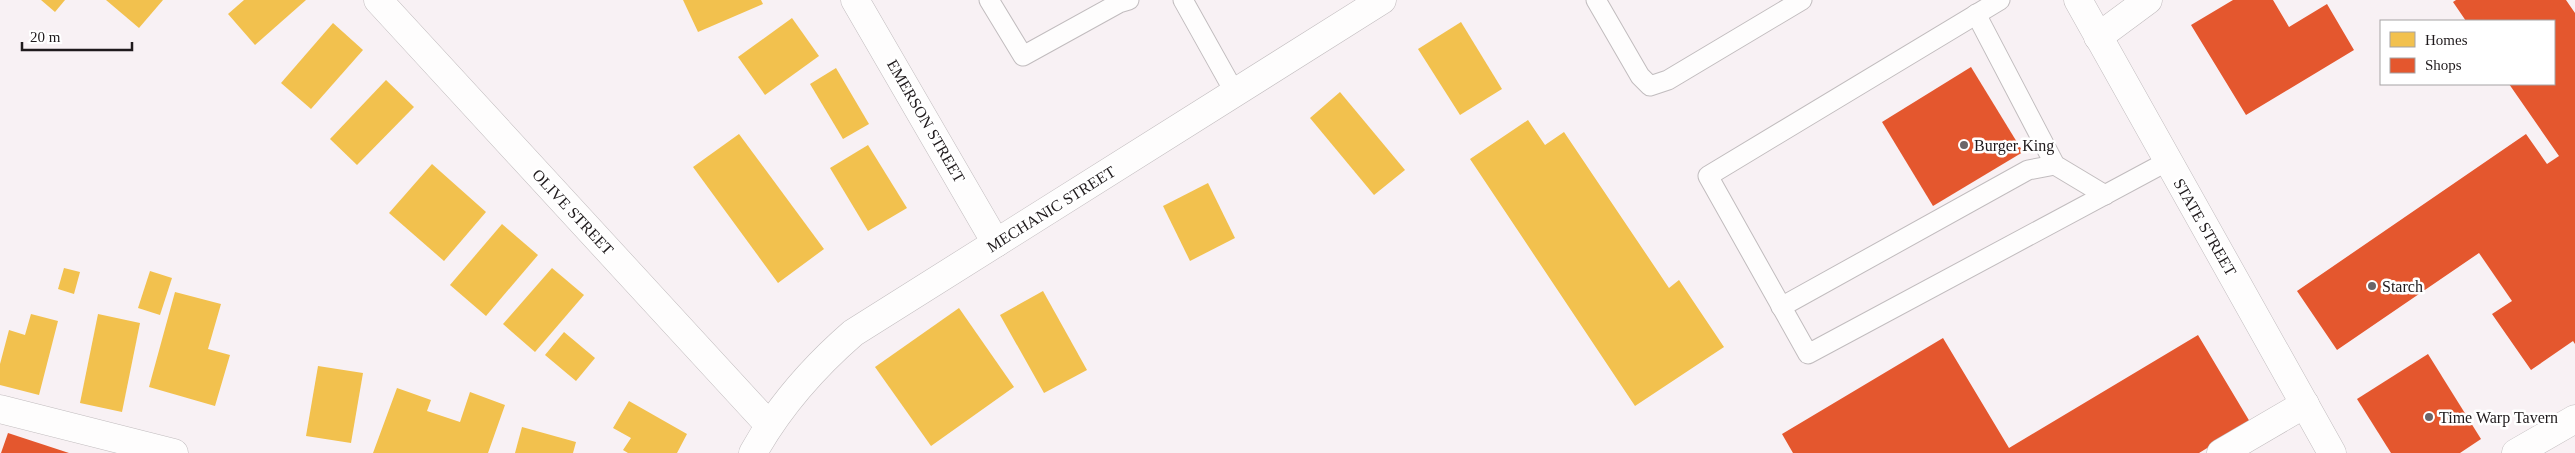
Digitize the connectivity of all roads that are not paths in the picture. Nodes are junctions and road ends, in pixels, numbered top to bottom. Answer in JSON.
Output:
{"nodes":[{"id":1,"x":378,"y":0,"type":"edge"},
{"id":2,"x":855,"y":0,"type":"edge"},
{"id":3,"x":989,"y":0,"type":"edge"},
{"id":4,"x":1129,"y":0,"type":"edge"},
{"id":5,"x":1183,"y":0,"type":"edge"},
{"id":6,"x":1382,"y":0,"type":"edge"},
{"id":7,"x":1596,"y":0,"type":"edge"},
{"id":8,"x":1802,"y":0,"type":"edge"},
{"id":9,"x":2000,"y":0,"type":"edge"},
{"id":10,"x":2078,"y":0,"type":"edge"},
{"id":11,"x":2148,"y":0,"type":"edge"},
{"id":12,"x":1976,"y":14,"type":"junction"},
{"id":13,"x":2098,"y":37,"type":"junction"},
{"id":14,"x":1235,"y":93,"type":"junction"},
{"id":15,"x":2168,"y":161,"type":"junction"},
{"id":16,"x":2056,"y":165,"type":"junction"},
{"id":17,"x":2104,"y":195,"type":"junction"},
{"id":18,"x":996,"y":243,"type":"junction"},
{"id":19,"x":1781,"y":307,"type":"junction"},
{"id":20,"x":2306,"y":404,"type":"junction"},
{"id":21,"x":0,"y":409,"type":"edge"},
{"id":22,"x":2575,"y":419,"type":"edge"},
{"id":23,"x":769,"y":425,"type":"junction"},
{"id":24,"x":174,"y":453,"type":"edge"},
{"id":25,"x":753,"y":453,"type":"edge"},
{"id":26,"x":2221,"y":453,"type":"edge"},
{"id":27,"x":2332,"y":453,"type":"edge"},
{"id":28,"x":2516,"y":453,"type":"edge"}],
"edges":[{"from":1,"to":23,"type":"main road","name":"OLIVE STREET"},
{"from":2,"to":18,"type":"main road","name":"EMERSON STREET"},
{"from":3,"to":4,"type":"lane"},
{"from":5,"to":14,"type":"lane"},
{"from":6,"to":14,"type":"main road","name":"MECHANIC STREET"},
{"from":7,"to":8,"type":"lane"},
{"from":9,"to":12,"type":"lane"},
{"from":10,"to":13,"type":"main road","name":"STATE STREET"},
{"from":11,"to":13,"type":"main road"},
{"from":12,"to":16,"type":"lane"},
{"from":12,"to":19,"type":"lane"},
{"from":13,"to":15,"type":"main road","name":"STATE STREET"},
{"from":14,"to":18,"type":"main road","name":"MECHANIC STREET"},
{"from":15,"to":17,"type":"lane"},
{"from":15,"to":20,"type":"main road","name":"STATE STREET"},
{"from":16,"to":17,"type":"lane"},
{"from":16,"to":19,"type":"lane"},
{"from":17,"to":19,"type":"lane"},
{"from":18,"to":23,"type":"main road","name":"MECHANIC STREET"},
{"from":20,"to":26,"type":"main road"},
{"from":20,"to":27,"type":"main road","name":"STATE STREET"},
{"from":21,"to":24,"type":"main road"},
{"from":22,"to":28,"type":"main road"},
{"from":23,"to":25,"type":"main road","name":"MECHANIC STREET"}]}
